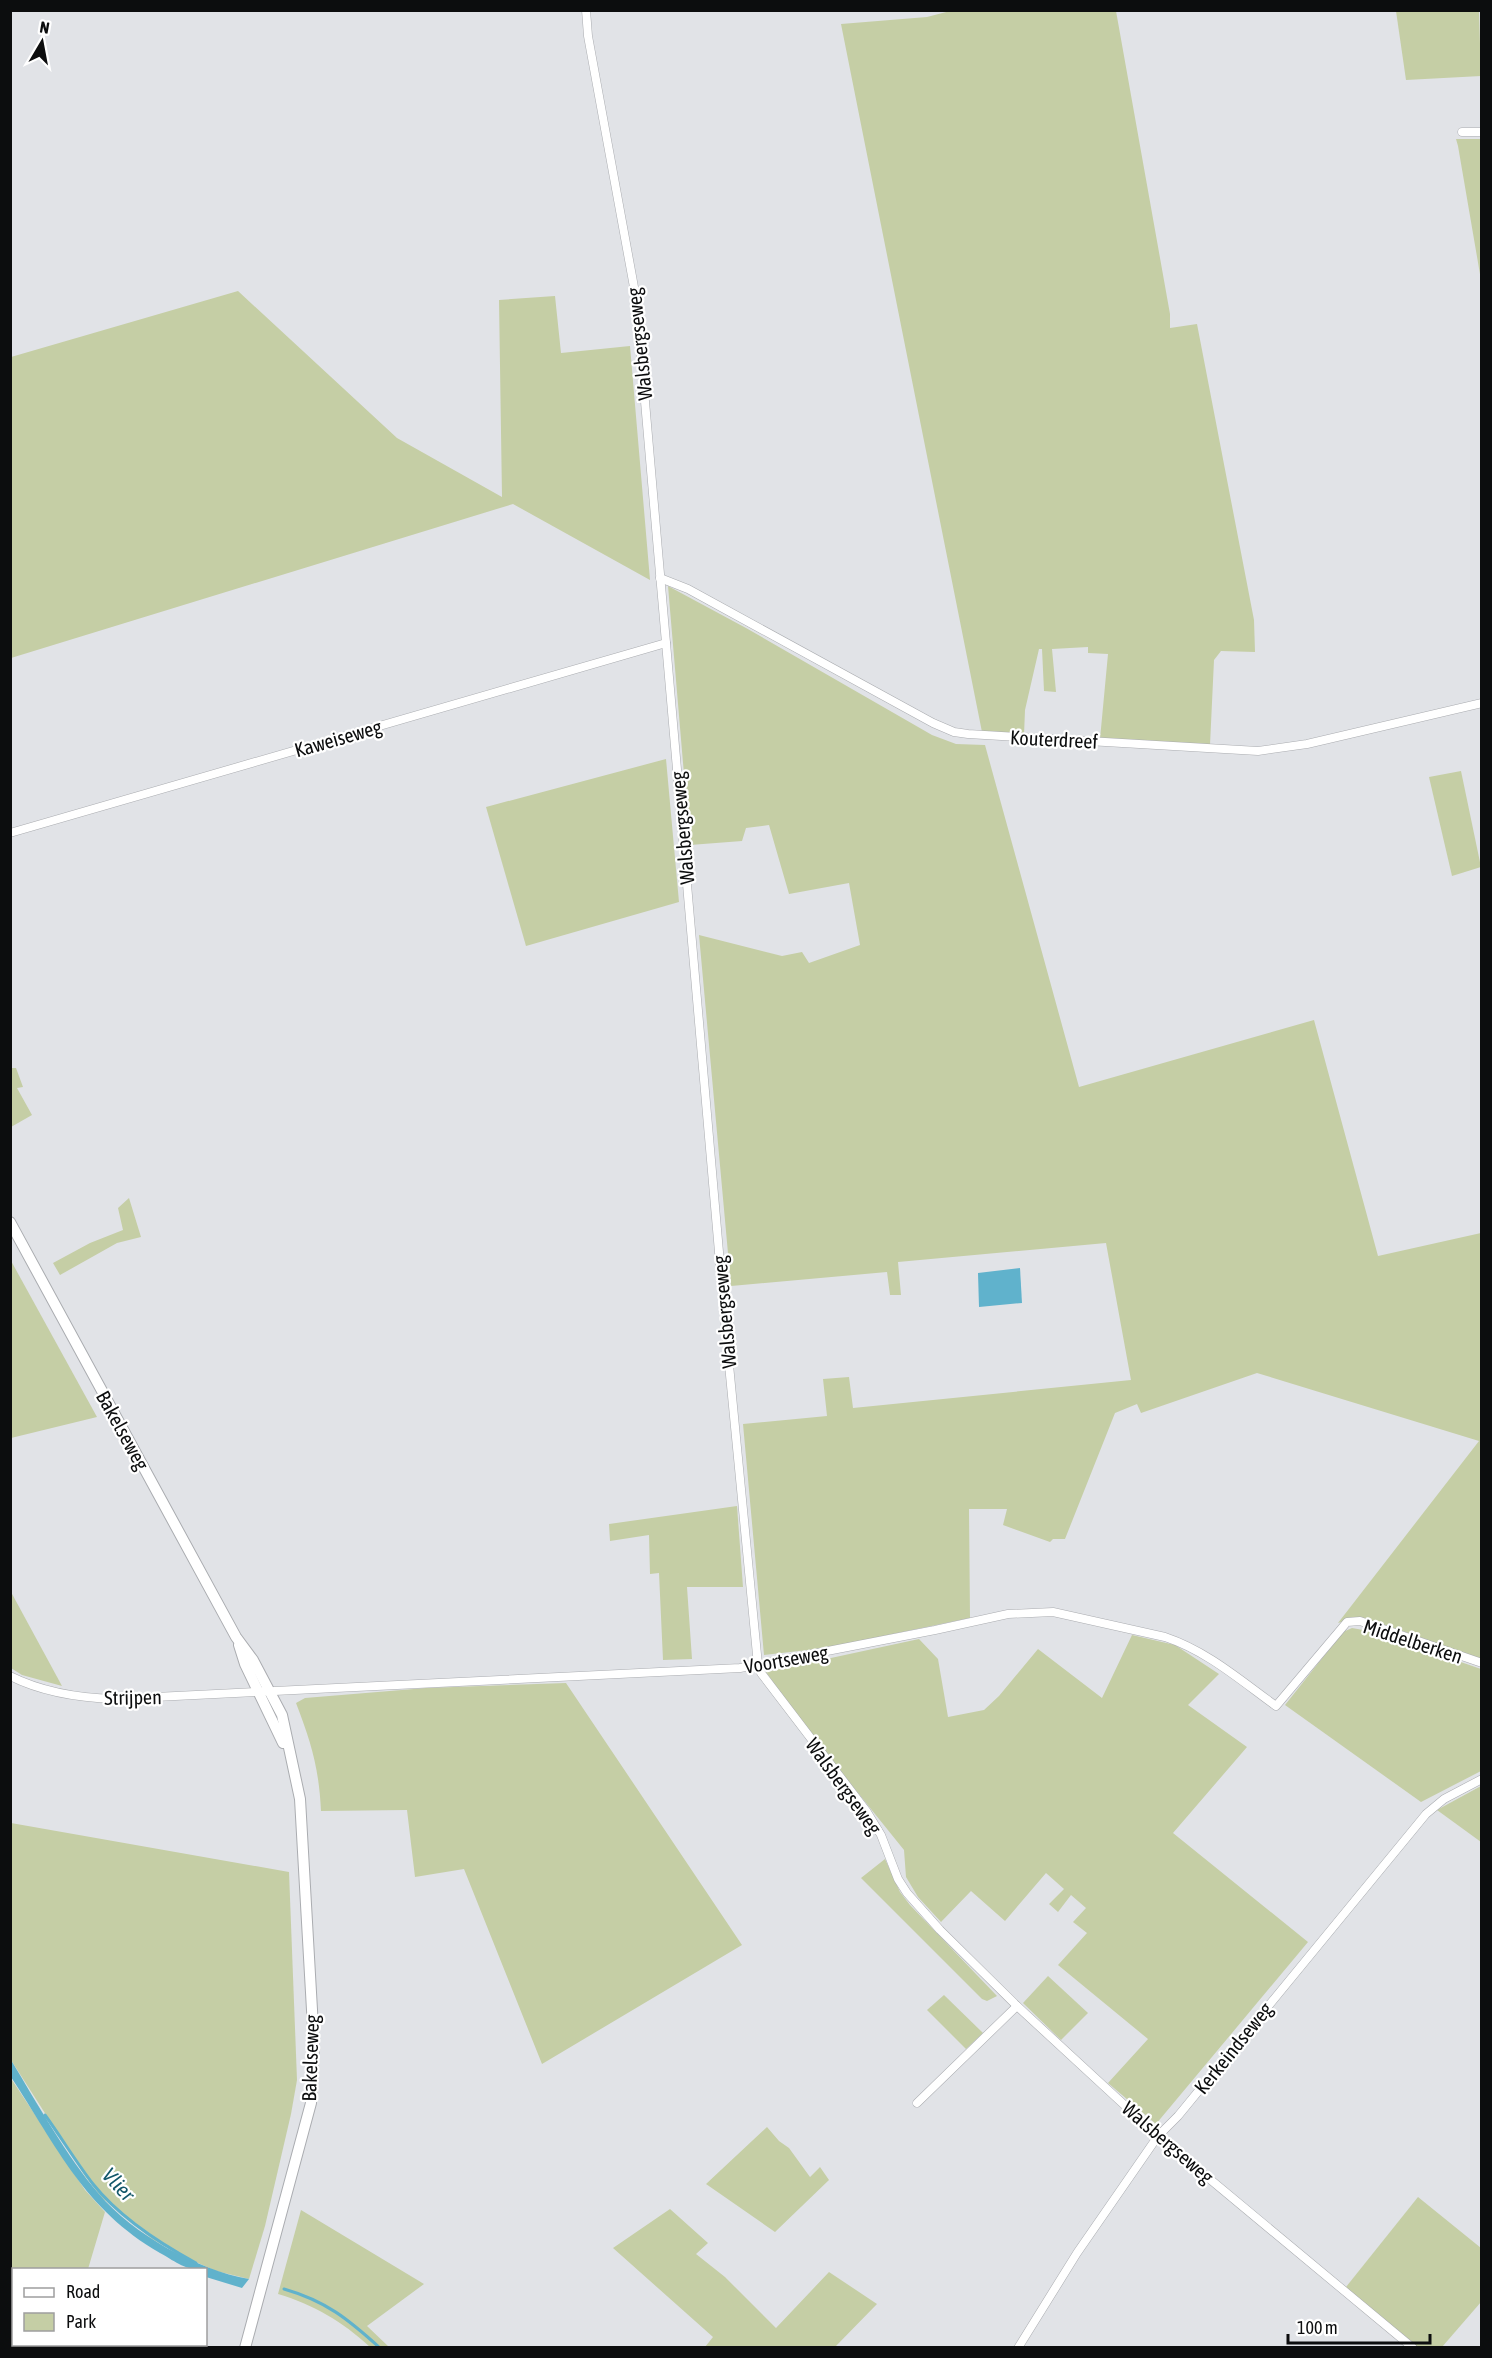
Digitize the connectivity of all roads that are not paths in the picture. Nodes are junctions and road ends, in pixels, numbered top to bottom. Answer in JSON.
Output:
{"nodes":[{"id":1,"x":586,"y":10,"type":"edge"},
{"id":2,"x":1462,"y":132,"type":"dead end"},
{"id":3,"x":1482,"y":132,"type":"edge"},
{"id":4,"x":660,"y":578,"type":"junction"},
{"id":5,"x":666,"y":643,"type":"junction"},
{"id":6,"x":1482,"y":703,"type":"edge"},
{"id":7,"x":10,"y":833,"type":"edge"},
{"id":8,"x":10,"y":1222,"type":"edge"},
{"id":9,"x":1482,"y":1663,"type":"edge"},
{"id":10,"x":758,"y":1665,"type":"junction"},
{"id":11,"x":10,"y":1676,"type":"edge"},
{"id":12,"x":265,"y":1692,"type":"junction"},
{"id":13,"x":1276,"y":1706,"type":"joint"},
{"id":14,"x":1482,"y":1779,"type":"edge"},
{"id":15,"x":1017,"y":2006,"type":"junction"},
{"id":16,"x":917,"y":2103,"type":"dead end"},
{"id":17,"x":1158,"y":2136,"type":"junction"},
{"id":18,"x":245,"y":2348,"type":"edge"},
{"id":19,"x":1018,"y":2348,"type":"edge"},
{"id":20,"x":1413,"y":2348,"type":"edge"}],
"edges":[{"from":1,"to":4,"type":"street","name":"Walsbergseweg"},
{"from":2,"to":3,"type":"street"},
{"from":4,"to":5,"type":"street","name":"Walsbergseweg"},
{"from":4,"to":6,"type":"street","name":"Kouterdreef"},
{"from":5,"to":7,"type":"street","name":"Kaweiseweg"},
{"from":5,"to":10,"type":"street","name":"Walsbergseweg"},
{"from":8,"to":12,"type":"main road","name":"Bakelseweg"},
{"from":9,"to":13,"type":"street","name":"Middelberken"},
{"from":10,"to":12,"type":"street","name":"Voortseweg"},
{"from":10,"to":13,"type":"street","name":"Voortseweg"},
{"from":10,"to":15,"type":"street","name":"Walsbergseweg"},
{"from":11,"to":12,"type":"street","name":"Strijpen"},
{"from":12,"to":18,"type":"main road","name":"Bakelseweg"},
{"from":14,"to":17,"type":"street","name":"Kerkeindseweg"},
{"from":15,"to":16,"type":"street"},
{"from":15,"to":17,"type":"street","name":"Walsbergseweg"},
{"from":17,"to":19,"type":"street","name":"Kerkeindseweg"},
{"from":17,"to":20,"type":"street","name":"Walsbergseweg"}]}
